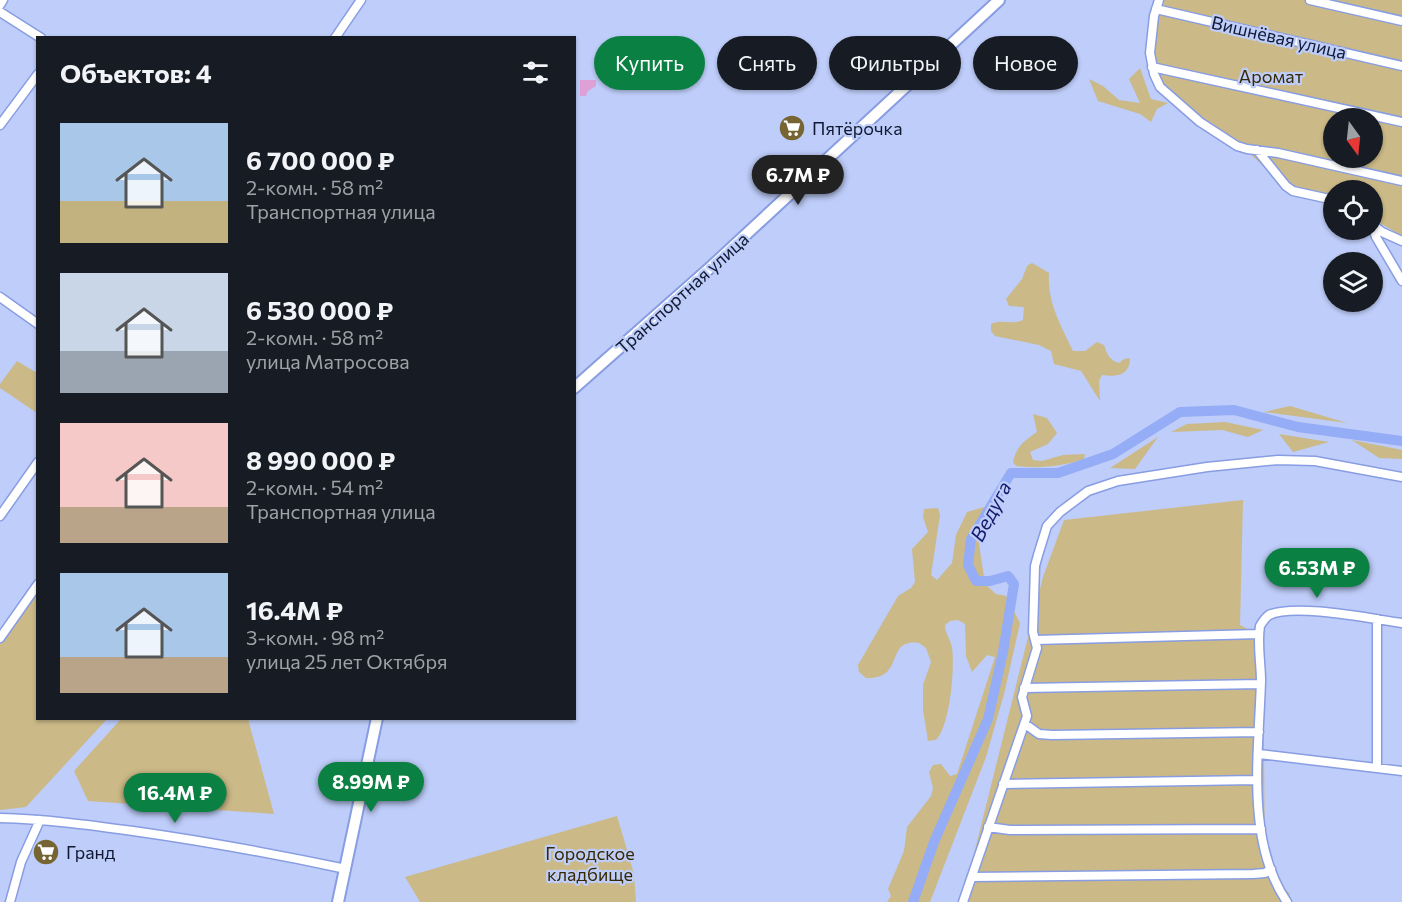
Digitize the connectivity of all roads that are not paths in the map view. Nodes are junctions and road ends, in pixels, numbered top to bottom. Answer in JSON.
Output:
{"nodes":[{"id":1,"x":3,"y":0,"type":"edge"},
{"id":2,"x":361,"y":0,"type":"edge"},
{"id":3,"x":999,"y":0,"type":"edge"},
{"id":4,"x":1159,"y":0,"type":"edge"},
{"id":5,"x":1310,"y":0,"type":"edge"},
{"id":6,"x":0,"y":5,"type":"edge"},
{"id":7,"x":1156,"y":9,"type":"junction"},
{"id":8,"x":0,"y":12,"type":"edge"},
{"id":9,"x":1402,"y":21,"type":"edge"},
{"id":10,"x":38,"y":36,"type":"edge"},
{"id":11,"x":336,"y":36,"type":"edge"},
{"id":12,"x":1402,"y":66,"type":"edge"},
{"id":13,"x":1152,"y":67,"type":"junction"},
{"id":14,"x":36,"y":77,"type":"edge"},
{"id":15,"x":1402,"y":122,"type":"edge"},
{"id":16,"x":0,"y":125,"type":"edge"},
{"id":17,"x":1257,"y":150,"type":"junction"},
{"id":18,"x":1402,"y":181,"type":"edge"},
{"id":19,"x":1323,"y":198,"type":"edge"},
{"id":20,"x":1383,"y":232,"type":"edge"},
{"id":21,"x":1378,"y":240,"type":"edge"},
{"id":22,"x":1402,"y":241,"type":"edge"},
{"id":23,"x":1402,"y":281,"type":"edge"},
{"id":24,"x":0,"y":297,"type":"edge"},
{"id":25,"x":36,"y":323,"type":"edge"},
{"id":26,"x":576,"y":386,"type":"edge"},
{"id":27,"x":36,"y":465,"type":"edge"},
{"id":28,"x":1402,"y":477,"type":"edge"},
{"id":29,"x":0,"y":516,"type":"edge"},
{"id":30,"x":36,"y":587,"type":"edge"},
{"id":31,"x":1377,"y":619,"type":"junction"},
{"id":32,"x":1402,"y":623,"type":"edge"},
{"id":33,"x":1259,"y":634,"type":"junction"},
{"id":34,"x":0,"y":638,"type":"edge"},
{"id":35,"x":1035,"y":640,"type":"junction"},
{"id":36,"x":1261,"y":684,"type":"junction"},
{"id":37,"x":1024,"y":688,"type":"junction"},
{"id":38,"x":377,"y":720,"type":"edge"},
{"id":39,"x":1025,"y":724,"type":"junction"},
{"id":40,"x":1259,"y":732,"type":"junction"},
{"id":41,"x":1259,"y":754,"type":"junction"},
{"id":42,"x":1377,"y":767,"type":"junction"},
{"id":43,"x":1402,"y":771,"type":"edge"},
{"id":44,"x":1256,"y":780,"type":"junction"},
{"id":45,"x":1003,"y":784,"type":"junction"},
{"id":46,"x":0,"y":818,"type":"edge"},
{"id":47,"x":40,"y":820,"type":"junction"},
{"id":48,"x":988,"y":827,"type":"junction"},
{"id":49,"x":1261,"y":829,"type":"junction"},
{"id":50,"x":346,"y":869,"type":"junction"},
{"id":51,"x":1271,"y":869,"type":"junction"},
{"id":52,"x":972,"y":877,"type":"junction"},
{"id":53,"x":10,"y":902,"type":"edge"},
{"id":54,"x":338,"y":902,"type":"edge"},
{"id":55,"x":963,"y":902,"type":"edge"},
{"id":56,"x":1287,"y":902,"type":"edge"}],
"edges":[{"from":1,"to":6,"type":"street"},
{"from":2,"to":11,"type":"street"},
{"from":3,"to":26,"type":"main road","name":"Транспортная улица"},
{"from":4,"to":7,"type":"street"},
{"from":5,"to":9,"type":"street"},
{"from":7,"to":12,"type":"street","name":"Вишнёвая улица"},
{"from":7,"to":13,"type":"street"},
{"from":8,"to":10,"type":"street"},
{"from":13,"to":15,"type":"street"},
{"from":13,"to":17,"type":"street"},
{"from":14,"to":16,"type":"street"},
{"from":17,"to":18,"type":"street"},
{"from":17,"to":19,"type":"street"},
{"from":20,"to":22,"type":"street"},
{"from":21,"to":23,"type":"street"},
{"from":24,"to":25,"type":"street"},
{"from":27,"to":29,"type":"street"},
{"from":28,"to":35,"type":"street"},
{"from":30,"to":34,"type":"street"},
{"from":31,"to":32,"type":"street"},
{"from":31,"to":33,"type":"street"},
{"from":31,"to":42,"type":"street"},
{"from":33,"to":35,"type":"street"},
{"from":33,"to":36,"type":"street"},
{"from":35,"to":37,"type":"street"},
{"from":36,"to":37,"type":"street"},
{"from":36,"to":40,"type":"street"},
{"from":37,"to":39,"type":"street"},
{"from":38,"to":50,"type":"main road"},
{"from":39,"to":40,"type":"street"},
{"from":39,"to":45,"type":"street"},
{"from":40,"to":41,"type":"street"},
{"from":41,"to":42,"type":"street"},
{"from":41,"to":44,"type":"street"},
{"from":42,"to":43,"type":"street"},
{"from":44,"to":45,"type":"street"},
{"from":44,"to":49,"type":"street"},
{"from":45,"to":48,"type":"street"},
{"from":46,"to":47,"type":"street"},
{"from":47,"to":50,"type":"street"},
{"from":47,"to":53,"type":"street"},
{"from":48,"to":49,"type":"street"},
{"from":48,"to":52,"type":"street"},
{"from":49,"to":51,"type":"street"},
{"from":50,"to":54,"type":"main road"},
{"from":51,"to":52,"type":"street"},
{"from":51,"to":56,"type":"street"},
{"from":52,"to":55,"type":"street"}]}
